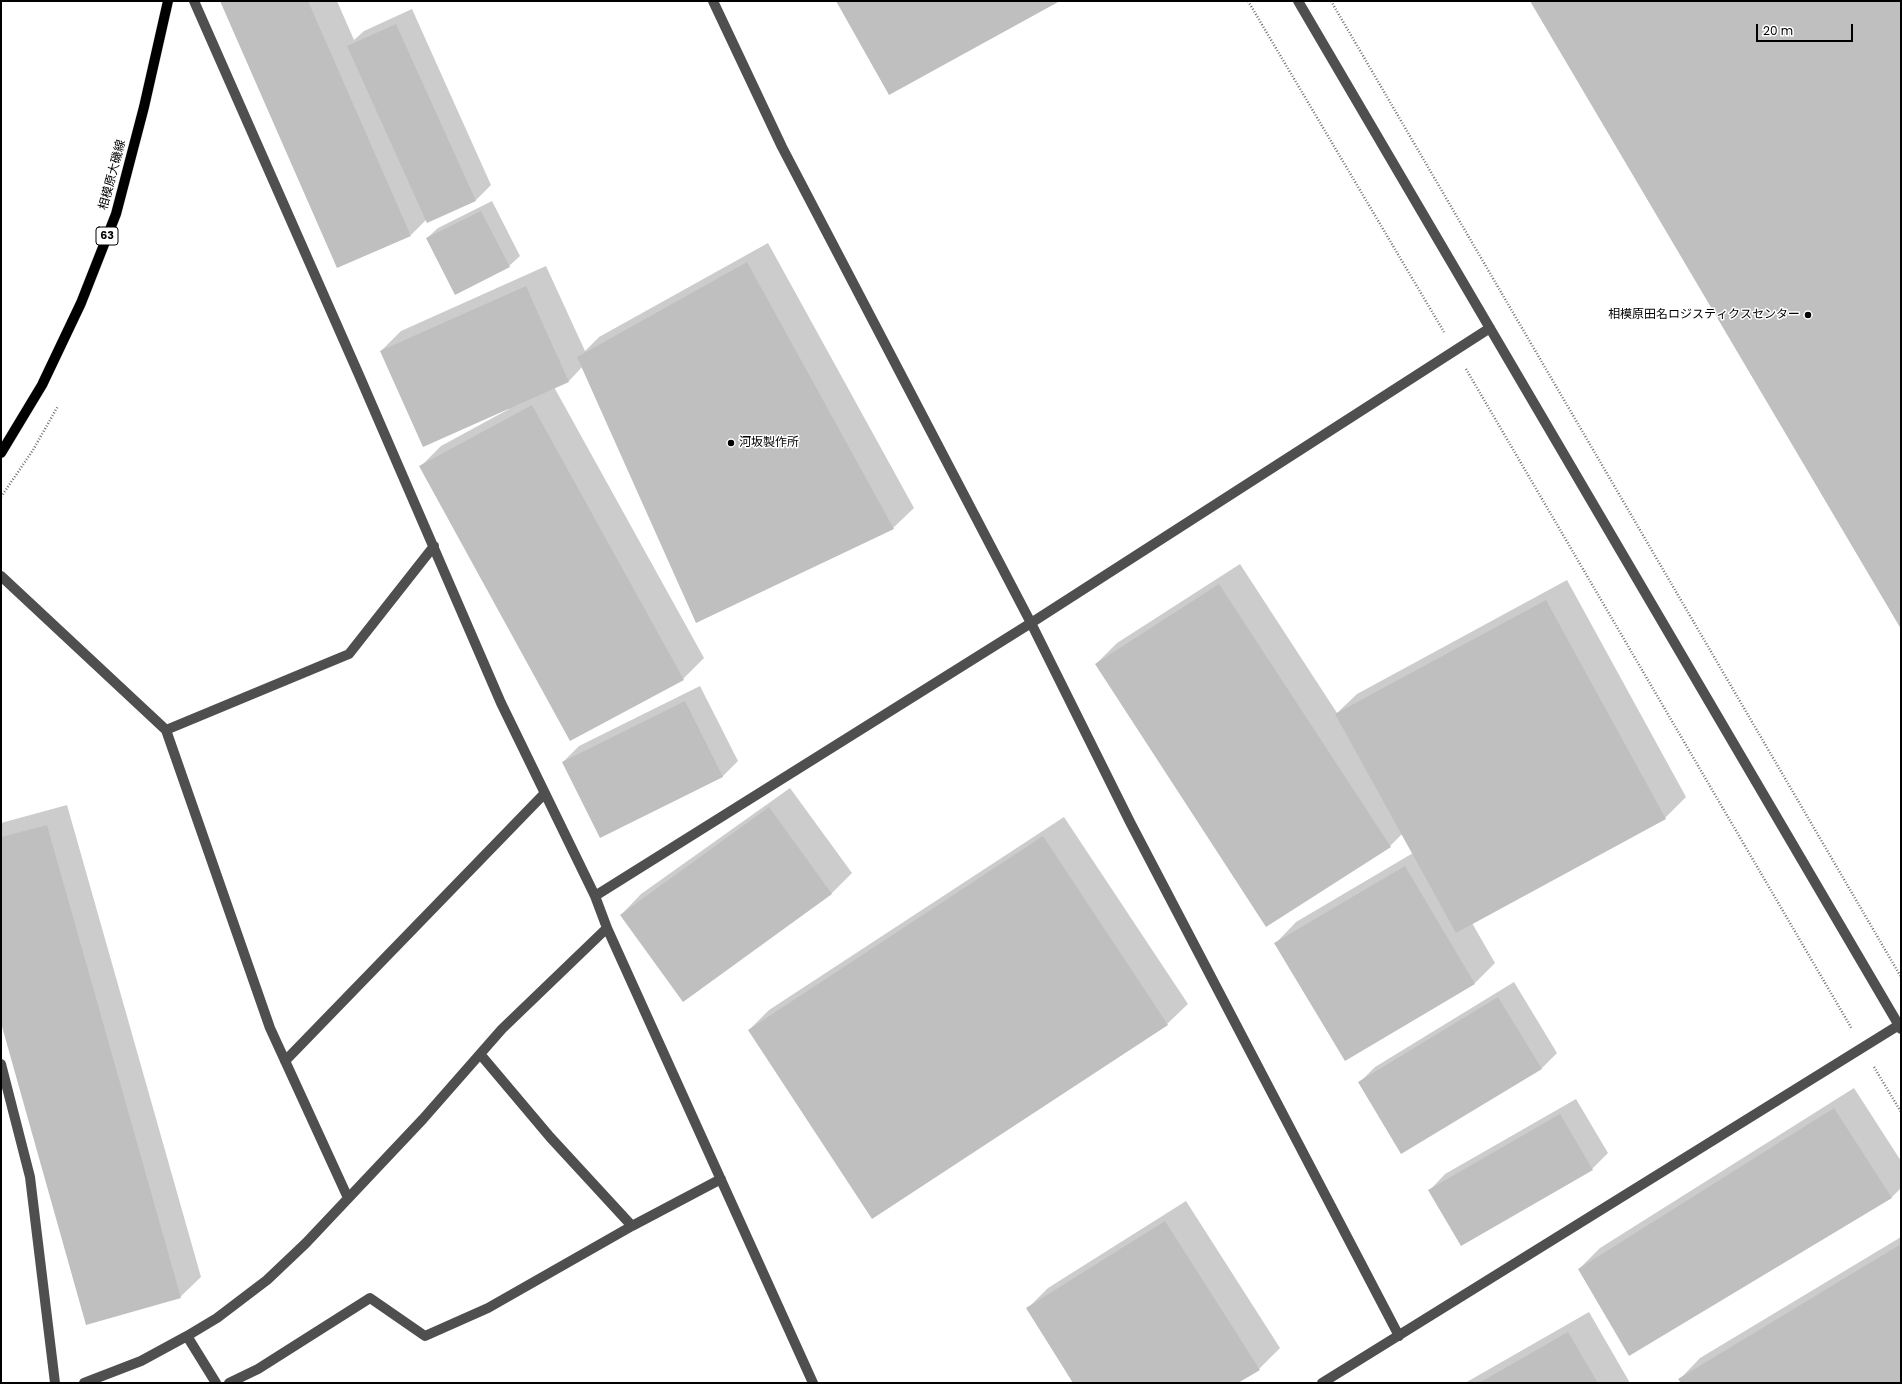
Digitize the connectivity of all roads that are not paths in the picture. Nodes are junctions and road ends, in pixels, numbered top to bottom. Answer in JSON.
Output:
{"nodes":[{"id":1,"x":168,"y":1,"type":"edge"},
{"id":2,"x":194,"y":1,"type":"edge"},
{"id":3,"x":713,"y":1,"type":"edge"},
{"id":4,"x":1298,"y":1,"type":"edge"},
{"id":5,"x":1490,"y":328,"type":"junction"},
{"id":6,"x":1,"y":453,"type":"edge"},
{"id":7,"x":434,"y":546,"type":"junction"},
{"id":8,"x":1,"y":576,"type":"edge"},
{"id":9,"x":1031,"y":623,"type":"junction"},
{"id":10,"x":166,"y":730,"type":"junction"},
{"id":11,"x":545,"y":793,"type":"junction"},
{"id":12,"x":596,"y":896,"type":"junction"},
{"id":13,"x":607,"y":928,"type":"junction"},
{"id":14,"x":1900,"y":1028,"type":"edge"},
{"id":15,"x":480,"y":1054,"type":"junction"},
{"id":16,"x":285,"y":1061,"type":"junction"},
{"id":17,"x":1,"y":1064,"type":"edge"},
{"id":18,"x":721,"y":1179,"type":"junction"},
{"id":19,"x":348,"y":1198,"type":"junction"},
{"id":20,"x":632,"y":1226,"type":"junction"},
{"id":21,"x":187,"y":1336,"type":"junction"},
{"id":22,"x":1399,"y":1336,"type":"junction"},
{"id":23,"x":55,"y":1383,"type":"edge"},
{"id":24,"x":84,"y":1383,"type":"edge"},
{"id":25,"x":216,"y":1383,"type":"edge"},
{"id":26,"x":229,"y":1383,"type":"edge"},
{"id":27,"x":813,"y":1383,"type":"edge"},
{"id":28,"x":1322,"y":1383,"type":"edge"}],
"edges":[{"from":1,"to":6,"type":"main road","name":"相模原大磯線","number":"63"},
{"from":2,"to":7,"type":"street"},
{"from":3,"to":9,"type":"street"},
{"from":4,"to":5,"type":"street"},
{"from":5,"to":9,"type":"street"},
{"from":5,"to":14,"type":"street"},
{"from":7,"to":10,"type":"street"},
{"from":7,"to":11,"type":"street"},
{"from":8,"to":10,"type":"street"},
{"from":9,"to":12,"type":"street"},
{"from":9,"to":22,"type":"street"},
{"from":10,"to":16,"type":"street"},
{"from":11,"to":12,"type":"street"},
{"from":11,"to":16,"type":"street"},
{"from":12,"to":13,"type":"street"},
{"from":13,"to":15,"type":"street"},
{"from":13,"to":18,"type":"street"},
{"from":14,"to":22,"type":"street"},
{"from":15,"to":19,"type":"street"},
{"from":15,"to":20,"type":"street"},
{"from":16,"to":19,"type":"street"},
{"from":17,"to":23,"type":"street"},
{"from":18,"to":20,"type":"street"},
{"from":18,"to":27,"type":"street"},
{"from":19,"to":21,"type":"street"},
{"from":20,"to":26,"type":"street"},
{"from":21,"to":24,"type":"street"},
{"from":21,"to":25,"type":"street"},
{"from":22,"to":28,"type":"street"}]}
